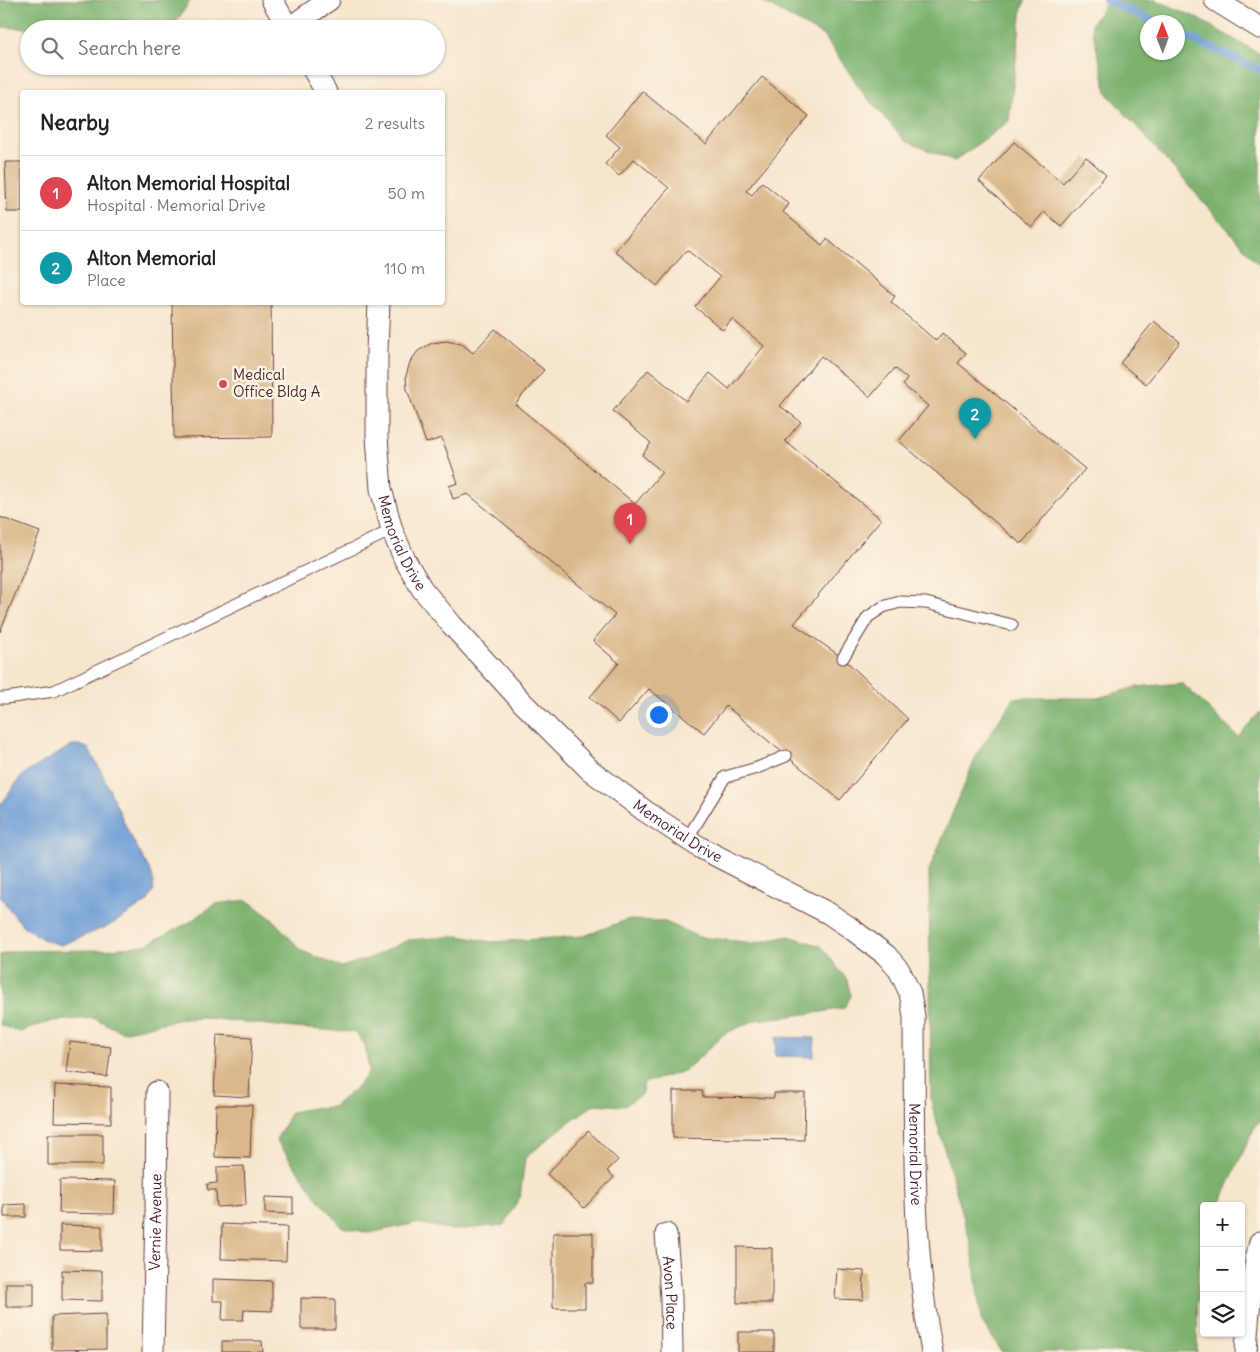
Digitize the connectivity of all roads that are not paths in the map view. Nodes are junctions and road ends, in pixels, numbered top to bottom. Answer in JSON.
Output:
{"nodes":[{"id":1,"x":272,"y":0,"type":"edge"},
{"id":2,"x":329,"y":0,"type":"edge"},
{"id":3,"x":1215,"y":0,"type":"edge"},
{"id":4,"x":284,"y":20,"type":"edge"},
{"id":5,"x":300,"y":20,"type":"edge"},
{"id":6,"x":1260,"y":28,"type":"edge"},
{"id":7,"x":316,"y":75,"type":"edge"},
{"id":8,"x":325,"y":90,"type":"edge"},
{"id":9,"x":379,"y":305,"type":"edge"},
{"id":10,"x":392,"y":530,"type":"junction"},
{"id":11,"x":1012,"y":625,"type":"dead end"},
{"id":12,"x":843,"y":658,"type":"dead end"},
{"id":13,"x":0,"y":698,"type":"edge"},
{"id":14,"x":786,"y":756,"type":"dead end"},
{"id":15,"x":687,"y":839,"type":"junction"},
{"id":16,"x":157,"y":1092,"type":"dead end"},
{"id":17,"x":666,"y":1234,"type":"dead end"},
{"id":18,"x":1260,"y":1242,"type":"edge"},
{"id":19,"x":153,"y":1352,"type":"edge"},
{"id":20,"x":672,"y":1352,"type":"edge"},
{"id":21,"x":932,"y":1352,"type":"edge"},
{"id":22,"x":1246,"y":1352,"type":"edge"}],
"edges":[{"from":1,"to":4,"type":"street"},
{"from":2,"to":5,"type":"street"},
{"from":3,"to":6,"type":"street"},
{"from":7,"to":8,"type":"street"},
{"from":9,"to":10,"type":"street","name":"Memorial Drive"},
{"from":10,"to":13,"type":"lane"},
{"from":10,"to":15,"type":"street","name":"Memorial Drive"},
{"from":11,"to":12,"type":"lane"},
{"from":14,"to":15,"type":"lane"},
{"from":15,"to":21,"type":"street","name":"Memorial Drive"},
{"from":16,"to":19,"type":"street","name":"Vernie Avenue"},
{"from":17,"to":20,"type":"street","name":"Avon Place"},
{"from":18,"to":22,"type":"street"}]}
